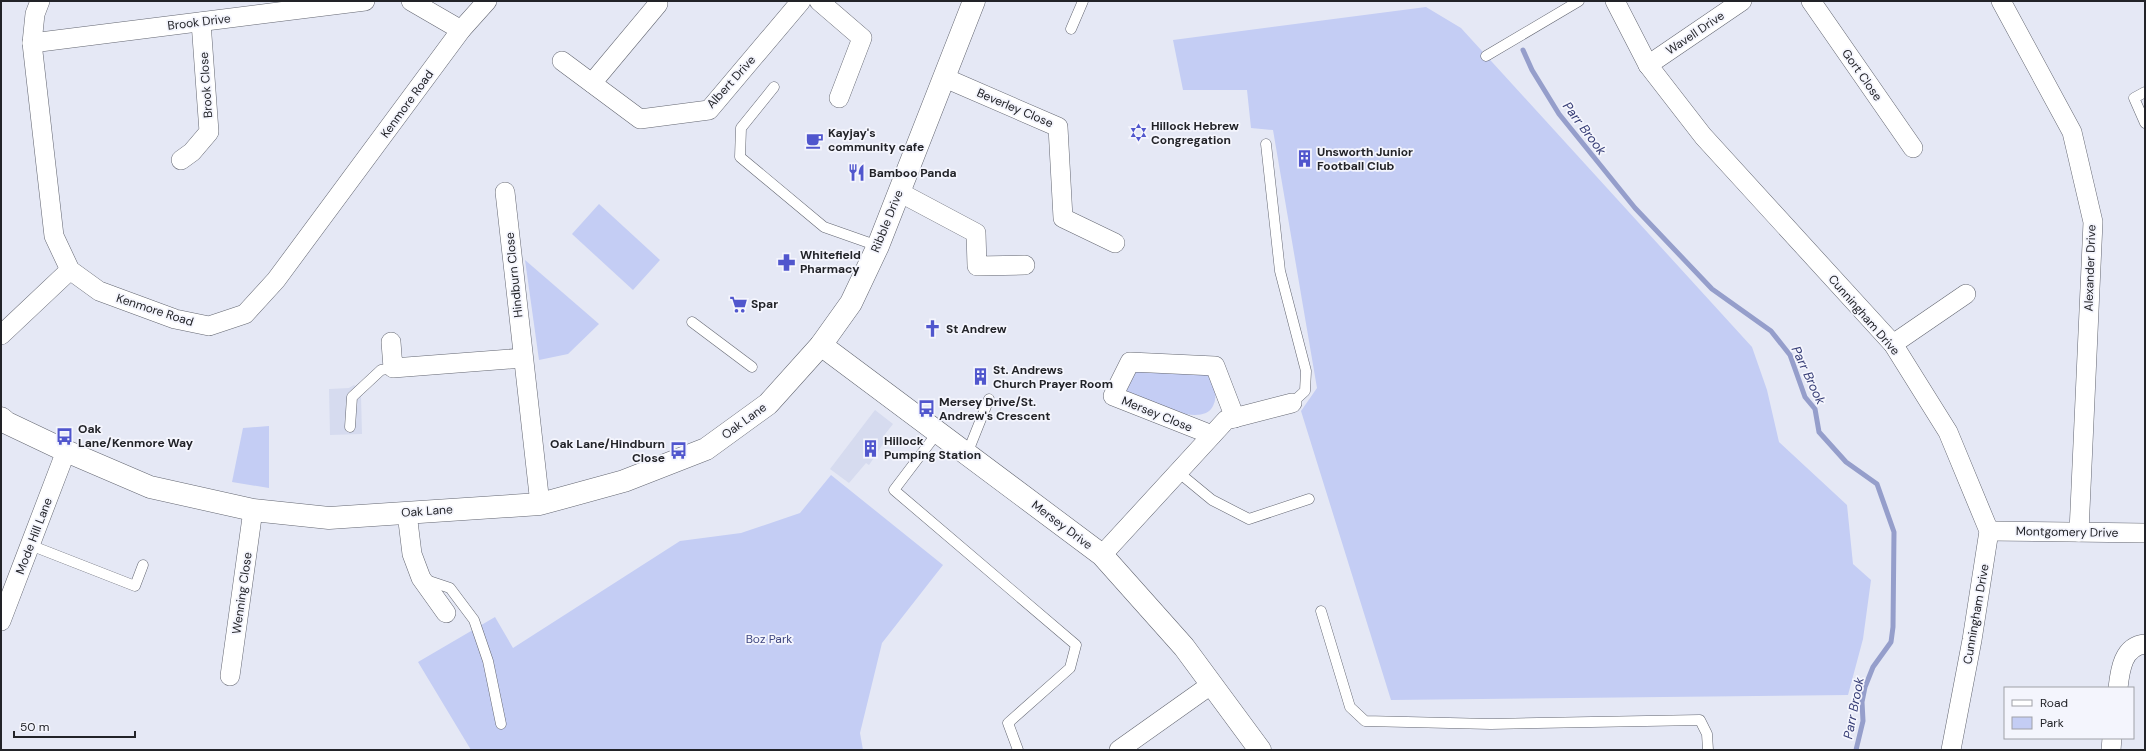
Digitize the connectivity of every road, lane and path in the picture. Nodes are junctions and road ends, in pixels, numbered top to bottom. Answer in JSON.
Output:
{"nodes":[{"id":1,"x":40,"y":1,"type":"edge"},
{"id":2,"x":365,"y":1,"type":"edge"},
{"id":3,"x":411,"y":1,"type":"edge"},
{"id":4,"x":487,"y":1,"type":"edge"},
{"id":5,"x":801,"y":1,"type":"edge"},
{"id":6,"x":819,"y":1,"type":"edge"},
{"id":7,"x":974,"y":1,"type":"edge"},
{"id":8,"x":1083,"y":1,"type":"edge"},
{"id":9,"x":1579,"y":1,"type":"edge"},
{"id":10,"x":1615,"y":1,"type":"edge"},
{"id":11,"x":1742,"y":1,"type":"edge"},
{"id":12,"x":1811,"y":1,"type":"edge"},
{"id":13,"x":2001,"y":1,"type":"edge"},
{"id":14,"x":658,"y":4,"type":"dead end"},
{"id":15,"x":201,"y":22,"type":"junction"},
{"id":16,"x":1071,"y":29,"type":"dead end"},
{"id":17,"x":461,"y":30,"type":"junction"},
{"id":18,"x":32,"y":43,"type":"junction"},
{"id":19,"x":1486,"y":56,"type":"dead end"},
{"id":20,"x":562,"y":60,"type":"dead end"},
{"id":21,"x":1648,"y":65,"type":"junction"},
{"id":22,"x":945,"y":78,"type":"junction"},
{"id":23,"x":592,"y":83,"type":"junction"},
{"id":24,"x":774,"y":88,"type":"dead end"},
{"id":25,"x":2145,"y":92,"type":"edge"},
{"id":26,"x":839,"y":98,"type":"dead end"},
{"id":27,"x":2145,"y":123,"type":"edge"},
{"id":28,"x":1266,"y":144,"type":"dead end"},
{"id":29,"x":1913,"y":148,"type":"dead end"},
{"id":30,"x":181,"y":160,"type":"dead end"},
{"id":31,"x":505,"y":192,"type":"dead end"},
{"id":32,"x":899,"y":192,"type":"junction"},
{"id":33,"x":1115,"y":243,"type":"dead end"},
{"id":34,"x":878,"y":246,"type":"junction"},
{"id":35,"x":1025,"y":264,"type":"dead end"},
{"id":36,"x":70,"y":270,"type":"junction"},
{"id":37,"x":1966,"y":294,"type":"dead end"},
{"id":38,"x":692,"y":322,"type":"dead end"},
{"id":39,"x":1,"y":335,"type":"edge"},
{"id":40,"x":391,"y":342,"type":"dead end"},
{"id":41,"x":1893,"y":344,"type":"junction"},
{"id":42,"x":821,"y":345,"type":"junction"},
{"id":43,"x":523,"y":358,"type":"junction"},
{"id":44,"x":752,"y":367,"type":"dead end"},
{"id":45,"x":393,"y":368,"type":"junction"},
{"id":46,"x":989,"y":399,"type":"dead end"},
{"id":47,"x":1292,"y":403,"type":"joint"},
{"id":48,"x":1,"y":418,"type":"edge"},
{"id":49,"x":1235,"y":418,"type":"junction"},
{"id":50,"x":350,"y":427,"type":"dead end"},
{"id":51,"x":938,"y":432,"type":"junction"},
{"id":52,"x":1212,"y":435,"type":"junction"},
{"id":53,"x":66,"y":451,"type":"junction"},
{"id":54,"x":967,"y":454,"type":"junction"},
{"id":55,"x":1178,"y":472,"type":"junction"},
{"id":56,"x":1309,"y":499,"type":"dead end"},
{"id":57,"x":540,"y":504,"type":"junction"},
{"id":58,"x":253,"y":510,"type":"junction"},
{"id":59,"x":407,"y":513,"type":"junction"},
{"id":60,"x":1989,"y":531,"type":"junction"},
{"id":61,"x":2079,"y":532,"type":"junction"},
{"id":62,"x":2145,"y":533,"type":"edge"},
{"id":63,"x":30,"y":544,"type":"junction"},
{"id":64,"x":1102,"y":555,"type":"junction"},
{"id":65,"x":143,"y":565,"type":"dead end"},
{"id":66,"x":422,"y":578,"type":"junction"},
{"id":67,"x":1321,"y":611,"type":"dead end"},
{"id":68,"x":446,"y":613,"type":"dead end"},
{"id":69,"x":1,"y":621,"type":"edge"},
{"id":70,"x":2145,"y":644,"type":"edge"},
{"id":71,"x":230,"y":676,"type":"dead end"},
{"id":72,"x":1212,"y":684,"type":"junction"},
{"id":73,"x":2118,"y":687,"type":"edge"},
{"id":74,"x":501,"y":724,"type":"dead end"},
{"id":75,"x":2112,"y":739,"type":"edge"},
{"id":76,"x":1018,"y":750,"type":"edge"},
{"id":77,"x":1119,"y":750,"type":"edge"},
{"id":78,"x":1260,"y":750,"type":"edge"},
{"id":79,"x":1708,"y":750,"type":"edge"},
{"id":80,"x":1951,"y":750,"type":"edge"},
{"id":81,"x":2111,"y":750,"type":"edge"}],
"edges":[{"from":1,"to":18,"type":"street","name":"Kenmore Road"},
{"from":2,"to":15,"type":"street","name":"Brook Drive"},
{"from":3,"to":17,"type":"street"},
{"from":4,"to":17,"type":"street","name":"Kenmore Road"},
{"from":5,"to":23,"type":"street","name":"Albert Drive"},
{"from":6,"to":26,"type":"street"},
{"from":7,"to":22,"type":"street","name":"Ribble Drive"},
{"from":8,"to":16,"type":"lane"},
{"from":9,"to":19,"type":"lane"},
{"from":10,"to":21,"type":"street","name":"Cunningham Drive"},
{"from":11,"to":21,"type":"street","name":"Wavell Drive"},
{"from":12,"to":29,"type":"street","name":"Gort Close"},
{"from":13,"to":61,"type":"street","name":"Alexander Drive"},
{"from":14,"to":23,"type":"street"},
{"from":15,"to":18,"type":"street","name":"Brook Drive"},
{"from":15,"to":30,"type":"street","name":"Brook Close"},
{"from":17,"to":36,"type":"street","name":"Kenmore Road"},
{"from":18,"to":36,"type":"street","name":"Kenmore Road"},
{"from":20,"to":23,"type":"street","name":"Albert Drive"},
{"from":21,"to":41,"type":"street","name":"Cunningham Drive"},
{"from":22,"to":32,"type":"street","name":"Ribble Drive"},
{"from":22,"to":33,"type":"street","name":"Beverley Close"},
{"from":24,"to":34,"type":"lane"},
{"from":25,"to":27,"type":"lane"},
{"from":28,"to":47,"type":"lane"},
{"from":31,"to":43,"type":"street","name":"Hindburn Close"},
{"from":32,"to":34,"type":"street","name":"Ribble Drive"},
{"from":32,"to":35,"type":"street"},
{"from":34,"to":42,"type":"street","name":"Ribble Drive"},
{"from":36,"to":39,"type":"street"},
{"from":37,"to":41,"type":"street"},
{"from":38,"to":44,"type":"lane"},
{"from":40,"to":45,"type":"street"},
{"from":41,"to":60,"type":"street","name":"Cunningham Drive"},
{"from":42,"to":51,"type":"street","name":"Mersey Drive"},
{"from":42,"to":57,"type":"street","name":"Oak Lane"},
{"from":43,"to":45,"type":"street"},
{"from":43,"to":57,"type":"street","name":"Hindburn Close"},
{"from":45,"to":50,"type":"lane"},
{"from":46,"to":54,"type":"lane"},
{"from":47,"to":49,"type":"street","name":"Mersey Close"},
{"from":48,"to":53,"type":"street","name":"Oak Lane"},
{"from":49,"to":52,"type":"street","name":"Mersey Close"},
{"from":49,"to":52,"type":"street","name":"Mersey Close"},
{"from":51,"to":54,"type":"street","name":"Mersey Drive"},
{"from":51,"to":76,"type":"lane"},
{"from":52,"to":55,"type":"street","name":"Mersey Close"},
{"from":53,"to":58,"type":"street","name":"Oak Lane"},
{"from":53,"to":63,"type":"street","name":"Mode Hill Lane"},
{"from":54,"to":64,"type":"street","name":"Mersey Drive"},
{"from":55,"to":56,"type":"lane"},
{"from":55,"to":64,"type":"street","name":"Mersey Close"},
{"from":57,"to":59,"type":"street","name":"Oak Lane"},
{"from":58,"to":59,"type":"street","name":"Oak Lane"},
{"from":58,"to":71,"type":"street","name":"Wenning Close"},
{"from":59,"to":66,"type":"street"},
{"from":60,"to":61,"type":"street","name":"Montgomery Drive"},
{"from":60,"to":80,"type":"street","name":"Cunningham Drive"},
{"from":61,"to":62,"type":"street","name":"Montgomery Drive"},
{"from":63,"to":65,"type":"lane"},
{"from":63,"to":69,"type":"street","name":"Mode Hill Lane"},
{"from":64,"to":72,"type":"street","name":"Mersey Drive"},
{"from":66,"to":68,"type":"street"},
{"from":66,"to":74,"type":"lane"},
{"from":67,"to":79,"type":"lane"},
{"from":70,"to":73,"type":"street"},
{"from":72,"to":77,"type":"street"},
{"from":72,"to":78,"type":"street","name":"Mersey Drive"},
{"from":75,"to":81,"type":"street"}]}
